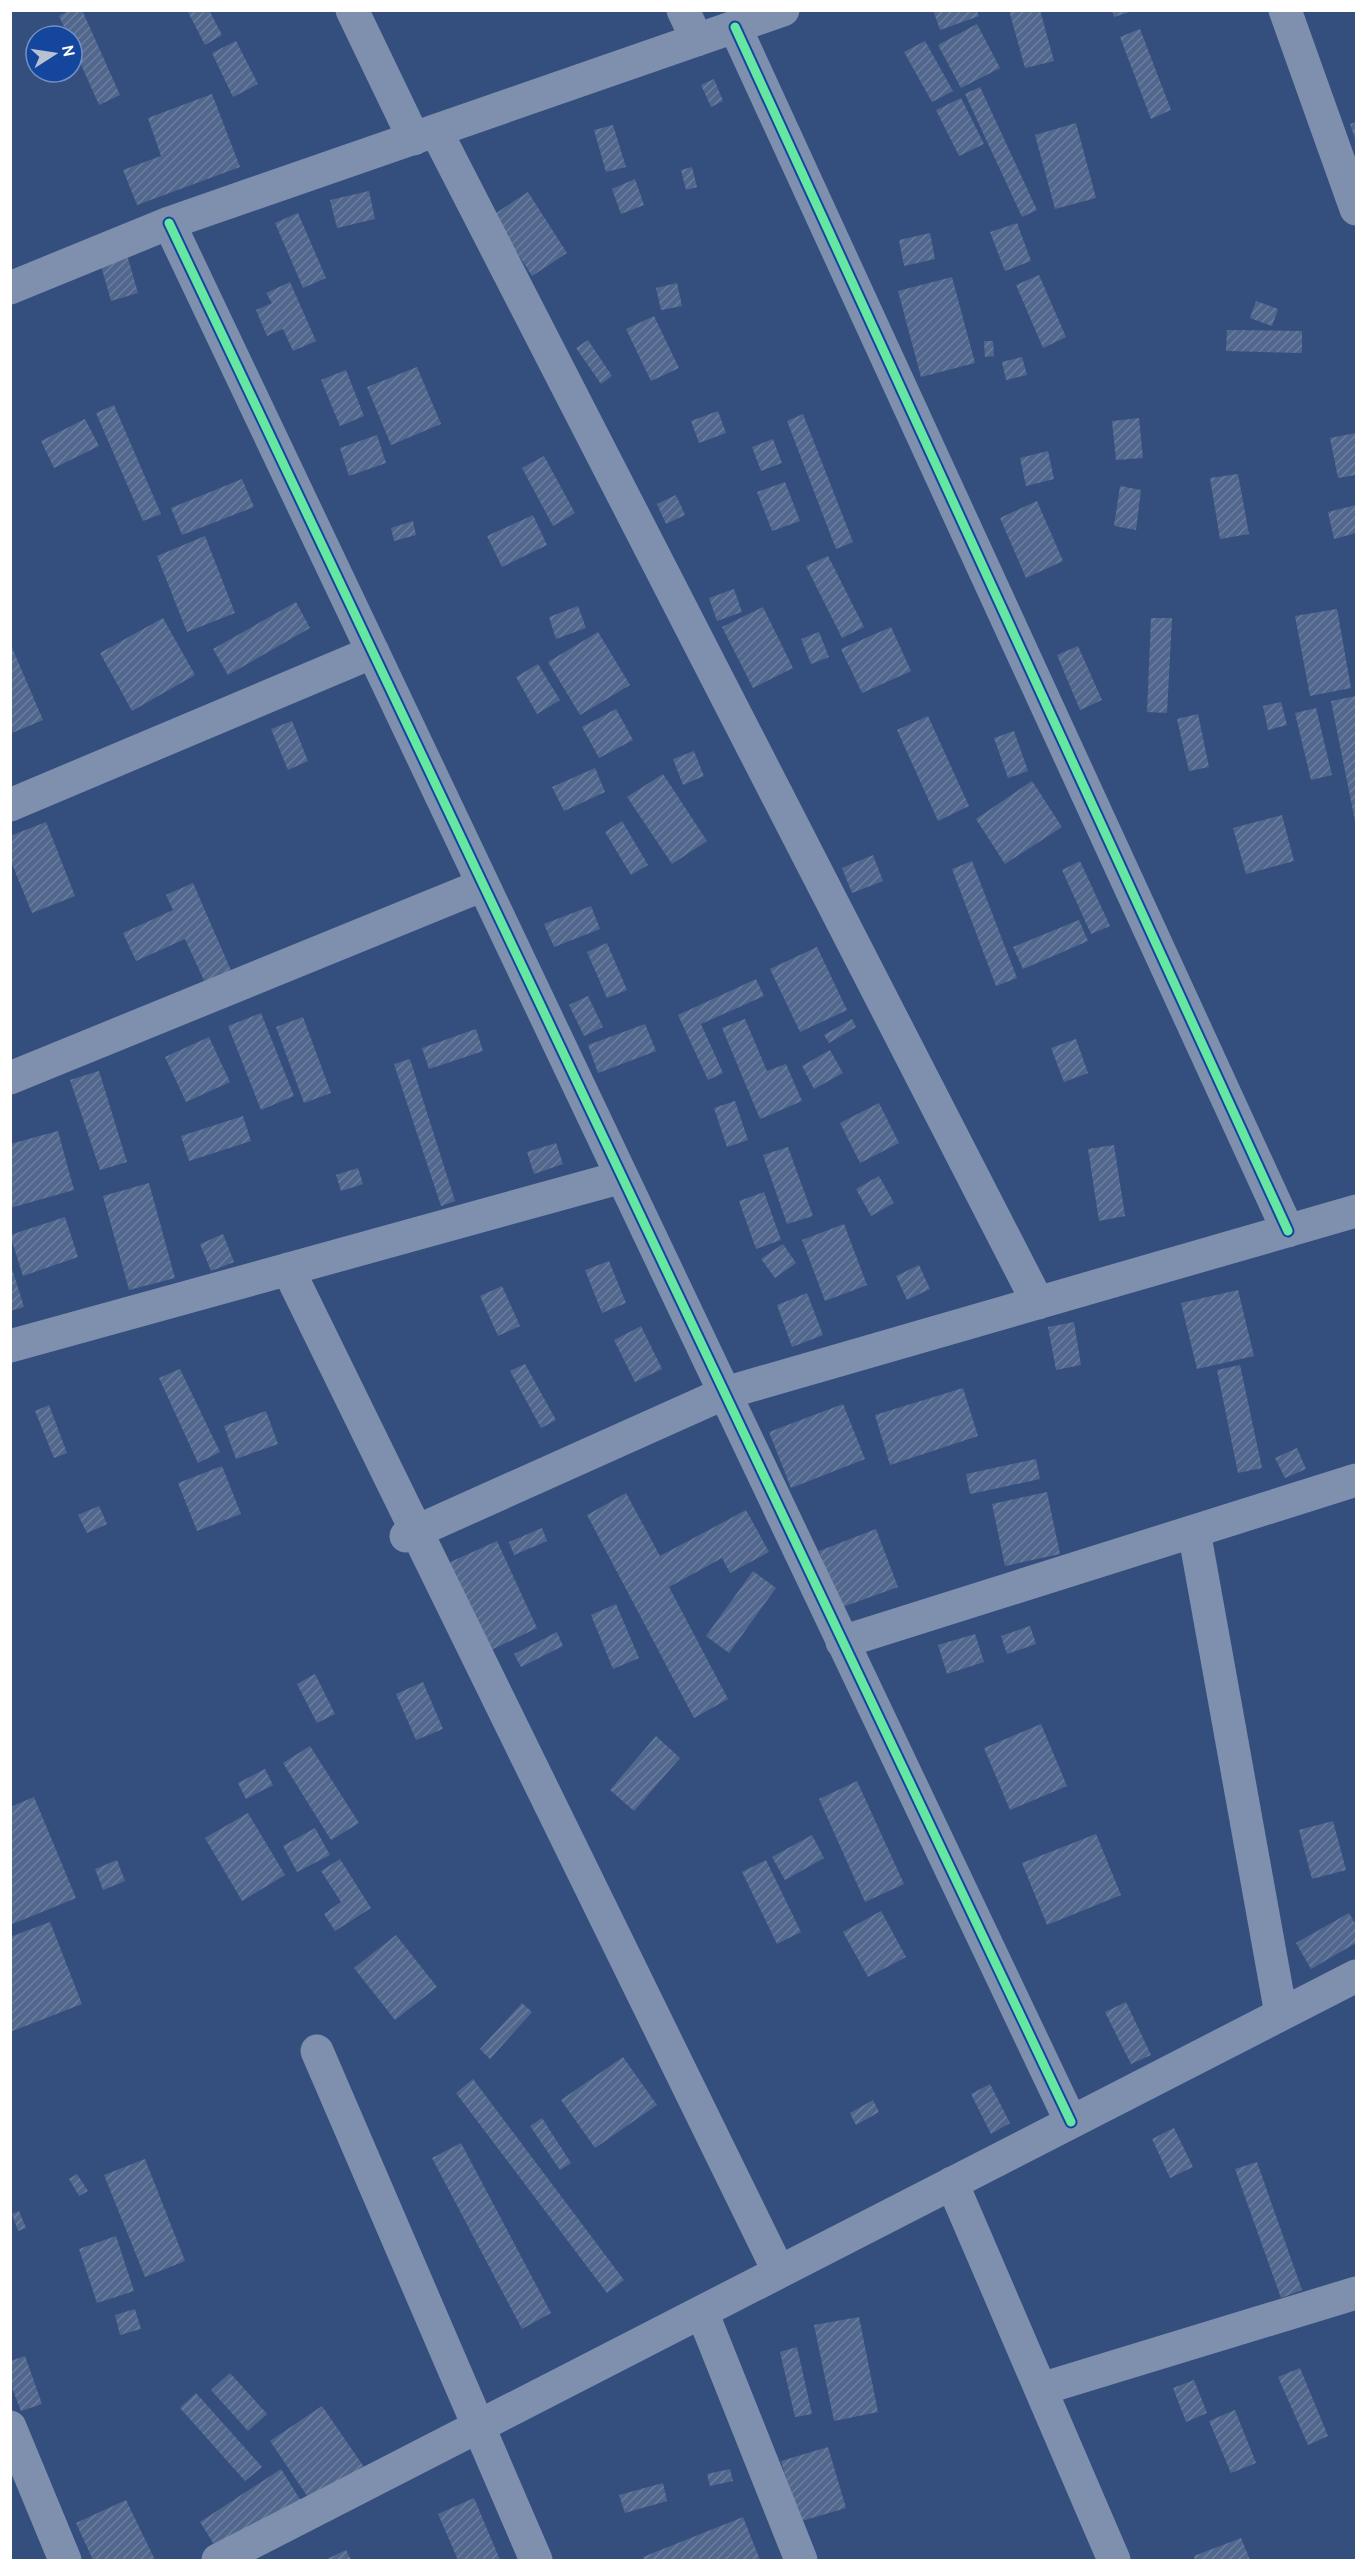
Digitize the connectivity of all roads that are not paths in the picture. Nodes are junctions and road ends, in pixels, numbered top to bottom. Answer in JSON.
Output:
{"nodes":[{"id":1,"x":352,"y":10,"type":"edge"},
{"id":2,"x":683,"y":10,"type":"edge"},
{"id":3,"x":783,"y":10,"type":"edge"},
{"id":4,"x":1285,"y":10,"type":"edge"},
{"id":5,"x":735,"y":27,"type":"junction"},
{"id":6,"x":697,"y":40,"type":"junction"},
{"id":7,"x":425,"y":135,"type":"junction"},
{"id":8,"x":1356,"y":209,"type":"edge"},
{"id":9,"x":169,"y":224,"type":"junction"},
{"id":10,"x":10,"y":288,"type":"edge"},
{"id":11,"x":373,"y":652,"type":"junction"},
{"id":12,"x":10,"y":805,"type":"edge"},
{"id":13,"x":483,"y":885,"type":"junction"},
{"id":14,"x":10,"y":1078,"type":"edge"},
{"id":15,"x":622,"y":1177,"type":"junction"},
{"id":16,"x":1356,"y":1211,"type":"edge"},
{"id":17,"x":1288,"y":1231,"type":"junction"},
{"id":18,"x":288,"y":1269,"type":"junction"},
{"id":19,"x":1038,"y":1303,"type":"junction"},
{"id":20,"x":10,"y":1346,"type":"edge"},
{"id":21,"x":725,"y":1393,"type":"junction"},
{"id":22,"x":1356,"y":1480,"type":"edge"},
{"id":23,"x":1194,"y":1531,"type":"junction"},
{"id":24,"x":411,"y":1534,"type":"junction"},
{"id":25,"x":842,"y":1642,"type":"junction"},
{"id":26,"x":1356,"y":1976,"type":"edge"},
{"id":27,"x":1281,"y":2014,"type":"junction"},
{"id":28,"x":317,"y":2051,"type":"dead end"},
{"id":29,"x":1071,"y":2122,"type":"junction"},
{"id":30,"x":952,"y":2183,"type":"junction"},
{"id":31,"x":779,"y":2272,"type":"junction"},
{"id":32,"x":1356,"y":2293,"type":"edge"},
{"id":33,"x":702,"y":2312,"type":"junction"},
{"id":34,"x":1041,"y":2389,"type":"junction"},
{"id":35,"x":478,"y":2426,"type":"junction"},
{"id":36,"x":10,"y":2427,"type":"edge"},
{"id":37,"x":65,"y":2560,"type":"edge"},
{"id":38,"x":218,"y":2560,"type":"edge"},
{"id":39,"x":536,"y":2560,"type":"edge"},
{"id":40,"x":801,"y":2560,"type":"edge"},
{"id":41,"x":1114,"y":2560,"type":"edge"}],
"edges":[{"from":1,"to":7,"type":"street"},
{"from":2,"to":6,"type":"street"},
{"from":3,"to":5,"type":"street"},
{"from":4,"to":8,"type":"street"},
{"from":5,"to":6,"type":"street"},
{"from":5,"to":17,"type":"street"},
{"from":6,"to":7,"type":"street"},
{"from":7,"to":9,"type":"street"},
{"from":7,"to":19,"type":"street"},
{"from":9,"to":10,"type":"street"},
{"from":9,"to":11,"type":"street"},
{"from":11,"to":12,"type":"street"},
{"from":11,"to":13,"type":"street"},
{"from":13,"to":14,"type":"street"},
{"from":13,"to":15,"type":"street"},
{"from":15,"to":18,"type":"street"},
{"from":15,"to":21,"type":"street"},
{"from":16,"to":17,"type":"street"},
{"from":17,"to":19,"type":"street"},
{"from":18,"to":20,"type":"street"},
{"from":18,"to":24,"type":"street"},
{"from":19,"to":21,"type":"street"},
{"from":21,"to":24,"type":"street"},
{"from":21,"to":25,"type":"street"},
{"from":22,"to":23,"type":"street"},
{"from":23,"to":25,"type":"street"},
{"from":23,"to":27,"type":"street"},
{"from":24,"to":31,"type":"street"},
{"from":25,"to":29,"type":"street"},
{"from":26,"to":27,"type":"street"},
{"from":27,"to":29,"type":"street"},
{"from":28,"to":35,"type":"street"},
{"from":29,"to":30,"type":"street"},
{"from":30,"to":31,"type":"street"},
{"from":30,"to":34,"type":"street"},
{"from":31,"to":33,"type":"street"},
{"from":32,"to":34,"type":"street"},
{"from":33,"to":35,"type":"street"},
{"from":33,"to":40,"type":"street"},
{"from":34,"to":41,"type":"street"},
{"from":35,"to":38,"type":"street"},
{"from":35,"to":39,"type":"street"},
{"from":36,"to":37,"type":"street"}]}
